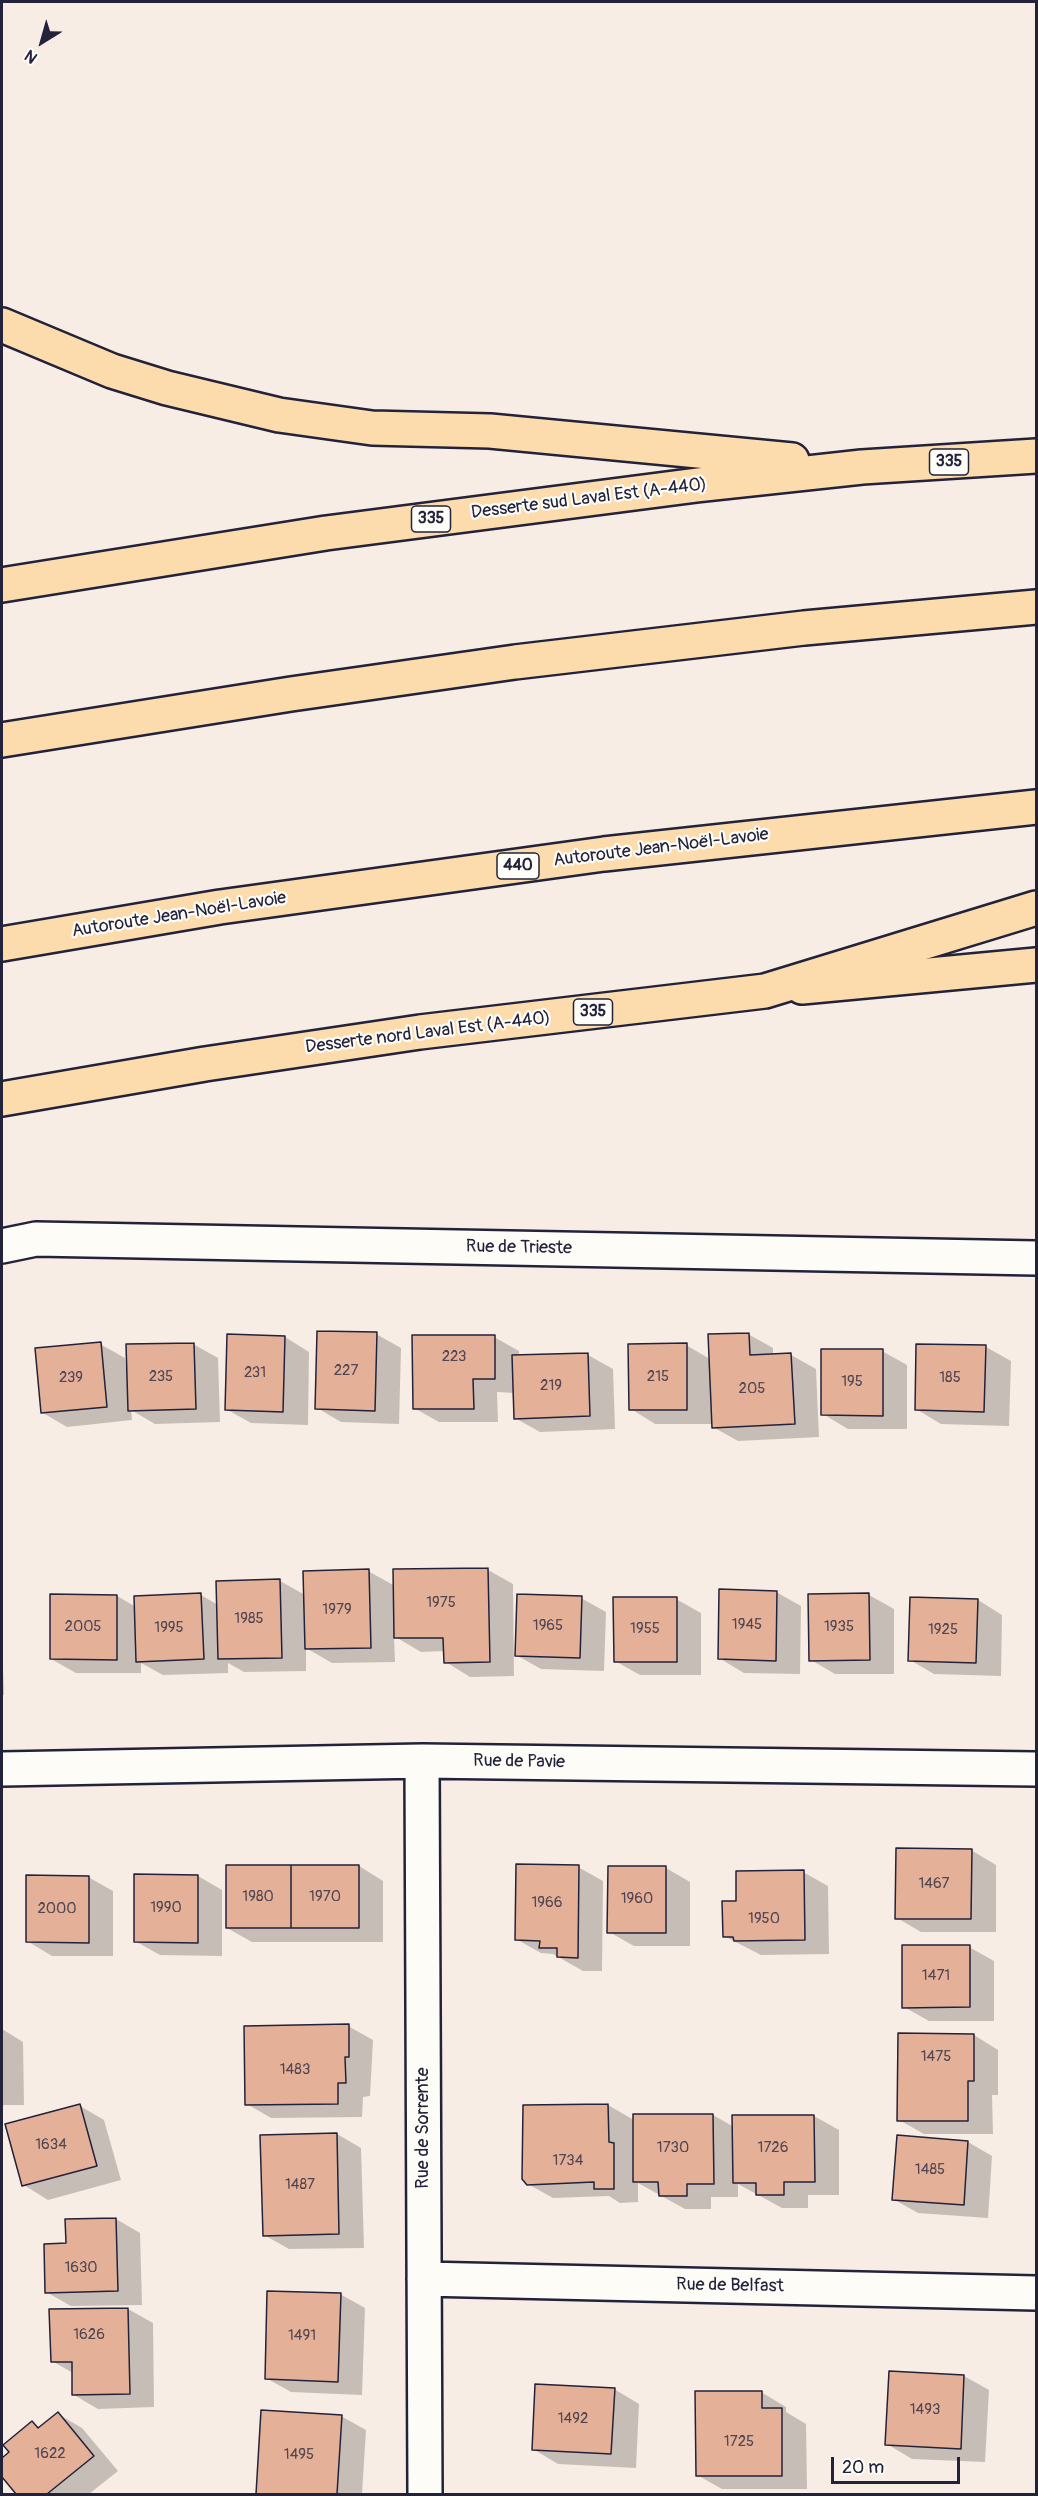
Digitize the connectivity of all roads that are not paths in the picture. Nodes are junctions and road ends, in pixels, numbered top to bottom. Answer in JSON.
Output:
{"nodes":[{"id":1,"x":2,"y":325,"type":"edge"},
{"id":2,"x":1036,"y":456,"type":"edge"},
{"id":3,"x":862,"y":467,"type":"junction"},
{"id":4,"x":2,"y":585,"type":"edge"},
{"id":5,"x":1036,"y":607,"type":"edge"},
{"id":6,"x":2,"y":740,"type":"edge"},
{"id":7,"x":1036,"y":807,"type":"edge"},
{"id":8,"x":1036,"y":908,"type":"edge"},
{"id":9,"x":2,"y":944,"type":"edge"},
{"id":10,"x":1036,"y":965,"type":"edge"},
{"id":11,"x":765,"y":991,"type":"junction"},
{"id":12,"x":2,"y":1099,"type":"edge"},
{"id":13,"x":2,"y":1246,"type":"edge"},
{"id":14,"x":1036,"y":1258,"type":"edge"},
{"id":15,"x":422,"y":1761,"type":"junction"},
{"id":16,"x":2,"y":1769,"type":"edge"},
{"id":17,"x":1036,"y":1769,"type":"edge"},
{"id":18,"x":424,"y":2279,"type":"junction"},
{"id":19,"x":1036,"y":2293,"type":"edge"},
{"id":20,"x":424,"y":2494,"type":"edge"}],
"edges":[{"from":1,"to":3,"type":"main road"},
{"from":2,"to":3,"type":"main road","name":"Desserte sud Laval Est (A-440)","number":"335"},
{"from":3,"to":4,"type":"main road","name":"Desserte sud Laval Est (A-440)","number":"335"},
{"from":5,"to":6,"type":"main road"},
{"from":7,"to":9,"type":"main road","name":"Autoroute Jean-Noël-Lavoie","number":"440"},
{"from":8,"to":11,"type":"main road"},
{"from":10,"to":11,"type":"main road","name":"Desserte nord Laval Est (A-440)","number":"335"},
{"from":11,"to":12,"type":"main road","name":"Desserte nord Laval Est (A-440)","number":"335"},
{"from":13,"to":14,"type":"street","name":"Rue de Trieste"},
{"from":15,"to":16,"type":"street","name":"Rue de Pavie"},
{"from":15,"to":17,"type":"street","name":"Rue de Pavie"},
{"from":15,"to":18,"type":"street","name":"Rue de Sorrente"},
{"from":18,"to":19,"type":"street","name":"Rue de Belfast"},
{"from":18,"to":20,"type":"street","name":"Rue de Sorrente"}]}
